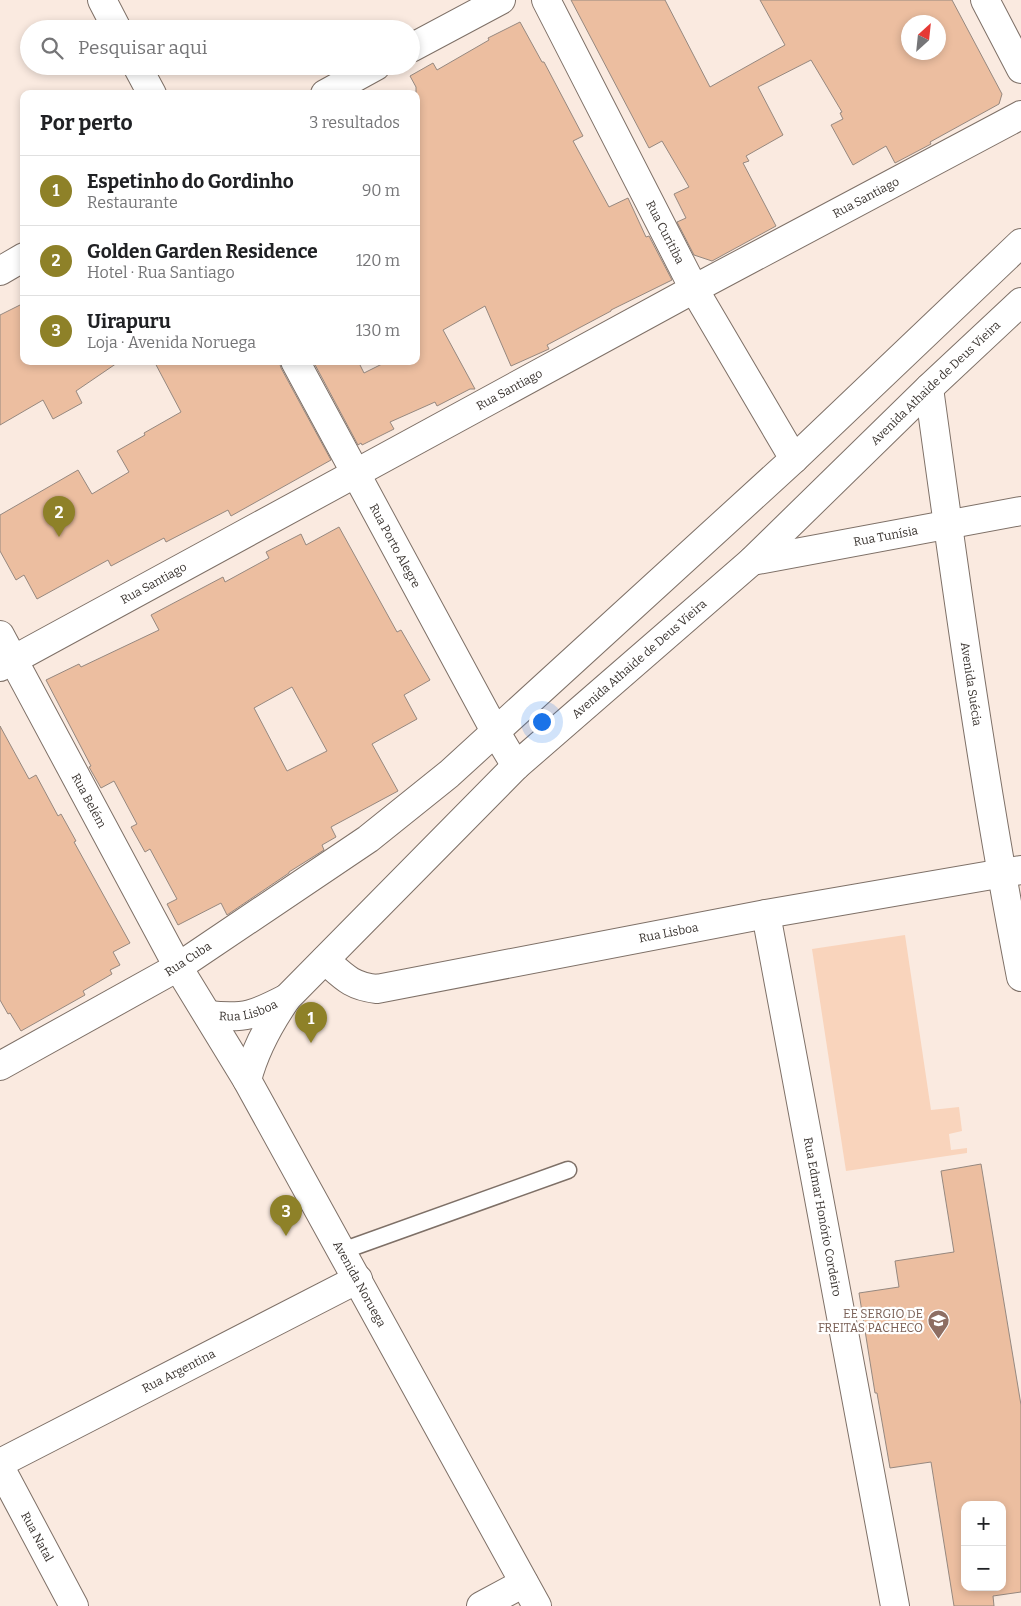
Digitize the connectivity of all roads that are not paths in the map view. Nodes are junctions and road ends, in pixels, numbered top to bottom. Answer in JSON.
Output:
{"nodes":[{"id":1,"x":102,"y":0,"type":"edge"},
{"id":2,"x":501,"y":0,"type":"edge"},
{"id":3,"x":546,"y":0,"type":"edge"},
{"id":4,"x":986,"y":0,"type":"edge"},
{"id":5,"x":112,"y":20,"type":"edge"},
{"id":6,"x":420,"y":43,"type":"edge"},
{"id":7,"x":1021,"y":70,"type":"edge"},
{"id":8,"x":142,"y":75,"type":"edge"},
{"id":9,"x":360,"y":75,"type":"edge"},
{"id":10,"x":150,"y":90,"type":"edge"},
{"id":11,"x":332,"y":90,"type":"edge"},
{"id":12,"x":1021,"y":115,"type":"edge"},
{"id":13,"x":1021,"y":243,"type":"edge"},
{"id":14,"x":20,"y":259,"type":"edge"},
{"id":15,"x":0,"y":270,"type":"edge"},
{"id":16,"x":694,"y":289,"type":"junction"},
{"id":17,"x":1021,"y":302,"type":"edge"},
{"id":18,"x":297,"y":365,"type":"edge"},
{"id":19,"x":929,"y":388,"type":"junction"},
{"id":20,"x":794,"y":459,"type":"junction"},
{"id":21,"x":355,"y":474,"type":"junction"},
{"id":22,"x":1021,"y":511,"type":"edge"},
{"id":23,"x":948,"y":525,"type":"junction"},
{"id":24,"x":752,"y":561,"type":"junction"},
{"id":25,"x":0,"y":634,"type":"edge"},
{"id":26,"x":7,"y":664,"type":"edge"},
{"id":27,"x":494,"y":731,"type":"junction"},
{"id":28,"x":516,"y":766,"type":"junction"},
{"id":29,"x":1011,"y":872,"type":"edge"},
{"id":30,"x":766,"y":914,"type":"junction"},
{"id":31,"x":325,"y":960,"type":"junction"},
{"id":32,"x":178,"y":967,"type":"junction"},
{"id":33,"x":1021,"y":977,"type":"edge"},
{"id":34,"x":287,"y":998,"type":"junction"},
{"id":35,"x":208,"y":1015,"type":"junction"},
{"id":36,"x":0,"y":1066,"type":"edge"},
{"id":37,"x":247,"y":1080,"type":"junction"},
{"id":38,"x":568,"y":1170,"type":"dead end"},
{"id":39,"x":342,"y":1250,"type":"junction"},
{"id":40,"x":358,"y":1278,"type":"junction"},
{"id":41,"x":0,"y":1465,"type":"edge"},
{"id":42,"x":531,"y":1594,"type":"edge"},
{"id":43,"x":74,"y":1606,"type":"edge"},
{"id":44,"x":481,"y":1606,"type":"edge"},
{"id":45,"x":895,"y":1606,"type":"edge"}],
"edges":[{"from":1,"to":5,"type":"street"},
{"from":2,"to":6,"type":"street"},
{"from":3,"to":16,"type":"street","name":"Rua Curitiba"},
{"from":4,"to":7,"type":"street"},
{"from":8,"to":10,"type":"street"},
{"from":9,"to":11,"type":"street"},
{"from":12,"to":16,"type":"street","name":"Rua Santiago"},
{"from":13,"to":20,"type":"street"},
{"from":14,"to":15,"type":"street"},
{"from":16,"to":20,"type":"street","name":"Rua Curitiba"},
{"from":16,"to":21,"type":"street","name":"Rua Santiago"},
{"from":17,"to":19,"type":"street","name":"Avenida Athaide de Deus Vieira"},
{"from":18,"to":21,"type":"street","name":"Rua Porto Alegre"},
{"from":19,"to":23,"type":"street","name":"Avenida Suécia"},
{"from":19,"to":24,"type":"street","name":"Avenida Athaide de Deus Vieira"},
{"from":20,"to":27,"type":"street"},
{"from":21,"to":26,"type":"street","name":"Rua Santiago"},
{"from":21,"to":27,"type":"street","name":"Rua Porto Alegre"},
{"from":22,"to":23,"type":"street","name":"Rua Tunísia"},
{"from":23,"to":24,"type":"street","name":"Rua Tunísia"},
{"from":23,"to":29,"type":"street","name":"Avenida Suécia"},
{"from":24,"to":28,"type":"street","name":"Avenida Athaide de Deus Vieira"},
{"from":25,"to":26,"type":"street","name":"Rua Belém"},
{"from":26,"to":32,"type":"street","name":"Rua Belém"},
{"from":27,"to":28,"type":"street","name":"Rua Porto Alegre"},
{"from":27,"to":32,"type":"street","name":"Rua Cuba"},
{"from":28,"to":31,"type":"street","name":"Avenida Athaide de Deus Vieira"},
{"from":29,"to":30,"type":"street","name":"Rua Lisboa"},
{"from":29,"to":33,"type":"street","name":"Avenida Suécia"},
{"from":30,"to":31,"type":"street","name":"Rua Lisboa"},
{"from":30,"to":45,"type":"street","name":"Rua Edmar Honório Cordeiro"},
{"from":31,"to":34,"type":"street","name":"Avenida Athaide de Deus Vieira"},
{"from":32,"to":35,"type":"street","name":"Avenida Noruega"},
{"from":32,"to":36,"type":"street","name":"Rua Cuba"},
{"from":34,"to":35,"type":"street","name":"Rua Lisboa"},
{"from":34,"to":37,"type":"street","name":"Avenida Athaide de Deus Vieira"},
{"from":35,"to":37,"type":"street","name":"Avenida Noruega"},
{"from":37,"to":39,"type":"street","name":"Avenida Noruega"},
{"from":38,"to":39,"type":"lane"},
{"from":39,"to":40,"type":"street","name":"Avenida Noruega"},
{"from":40,"to":41,"type":"street","name":"Rua Argentina"},
{"from":40,"to":42,"type":"street","name":"Avenida Noruega"},
{"from":41,"to":43,"type":"street","name":"Rua Natal"},
{"from":42,"to":44,"type":"street"}]}
